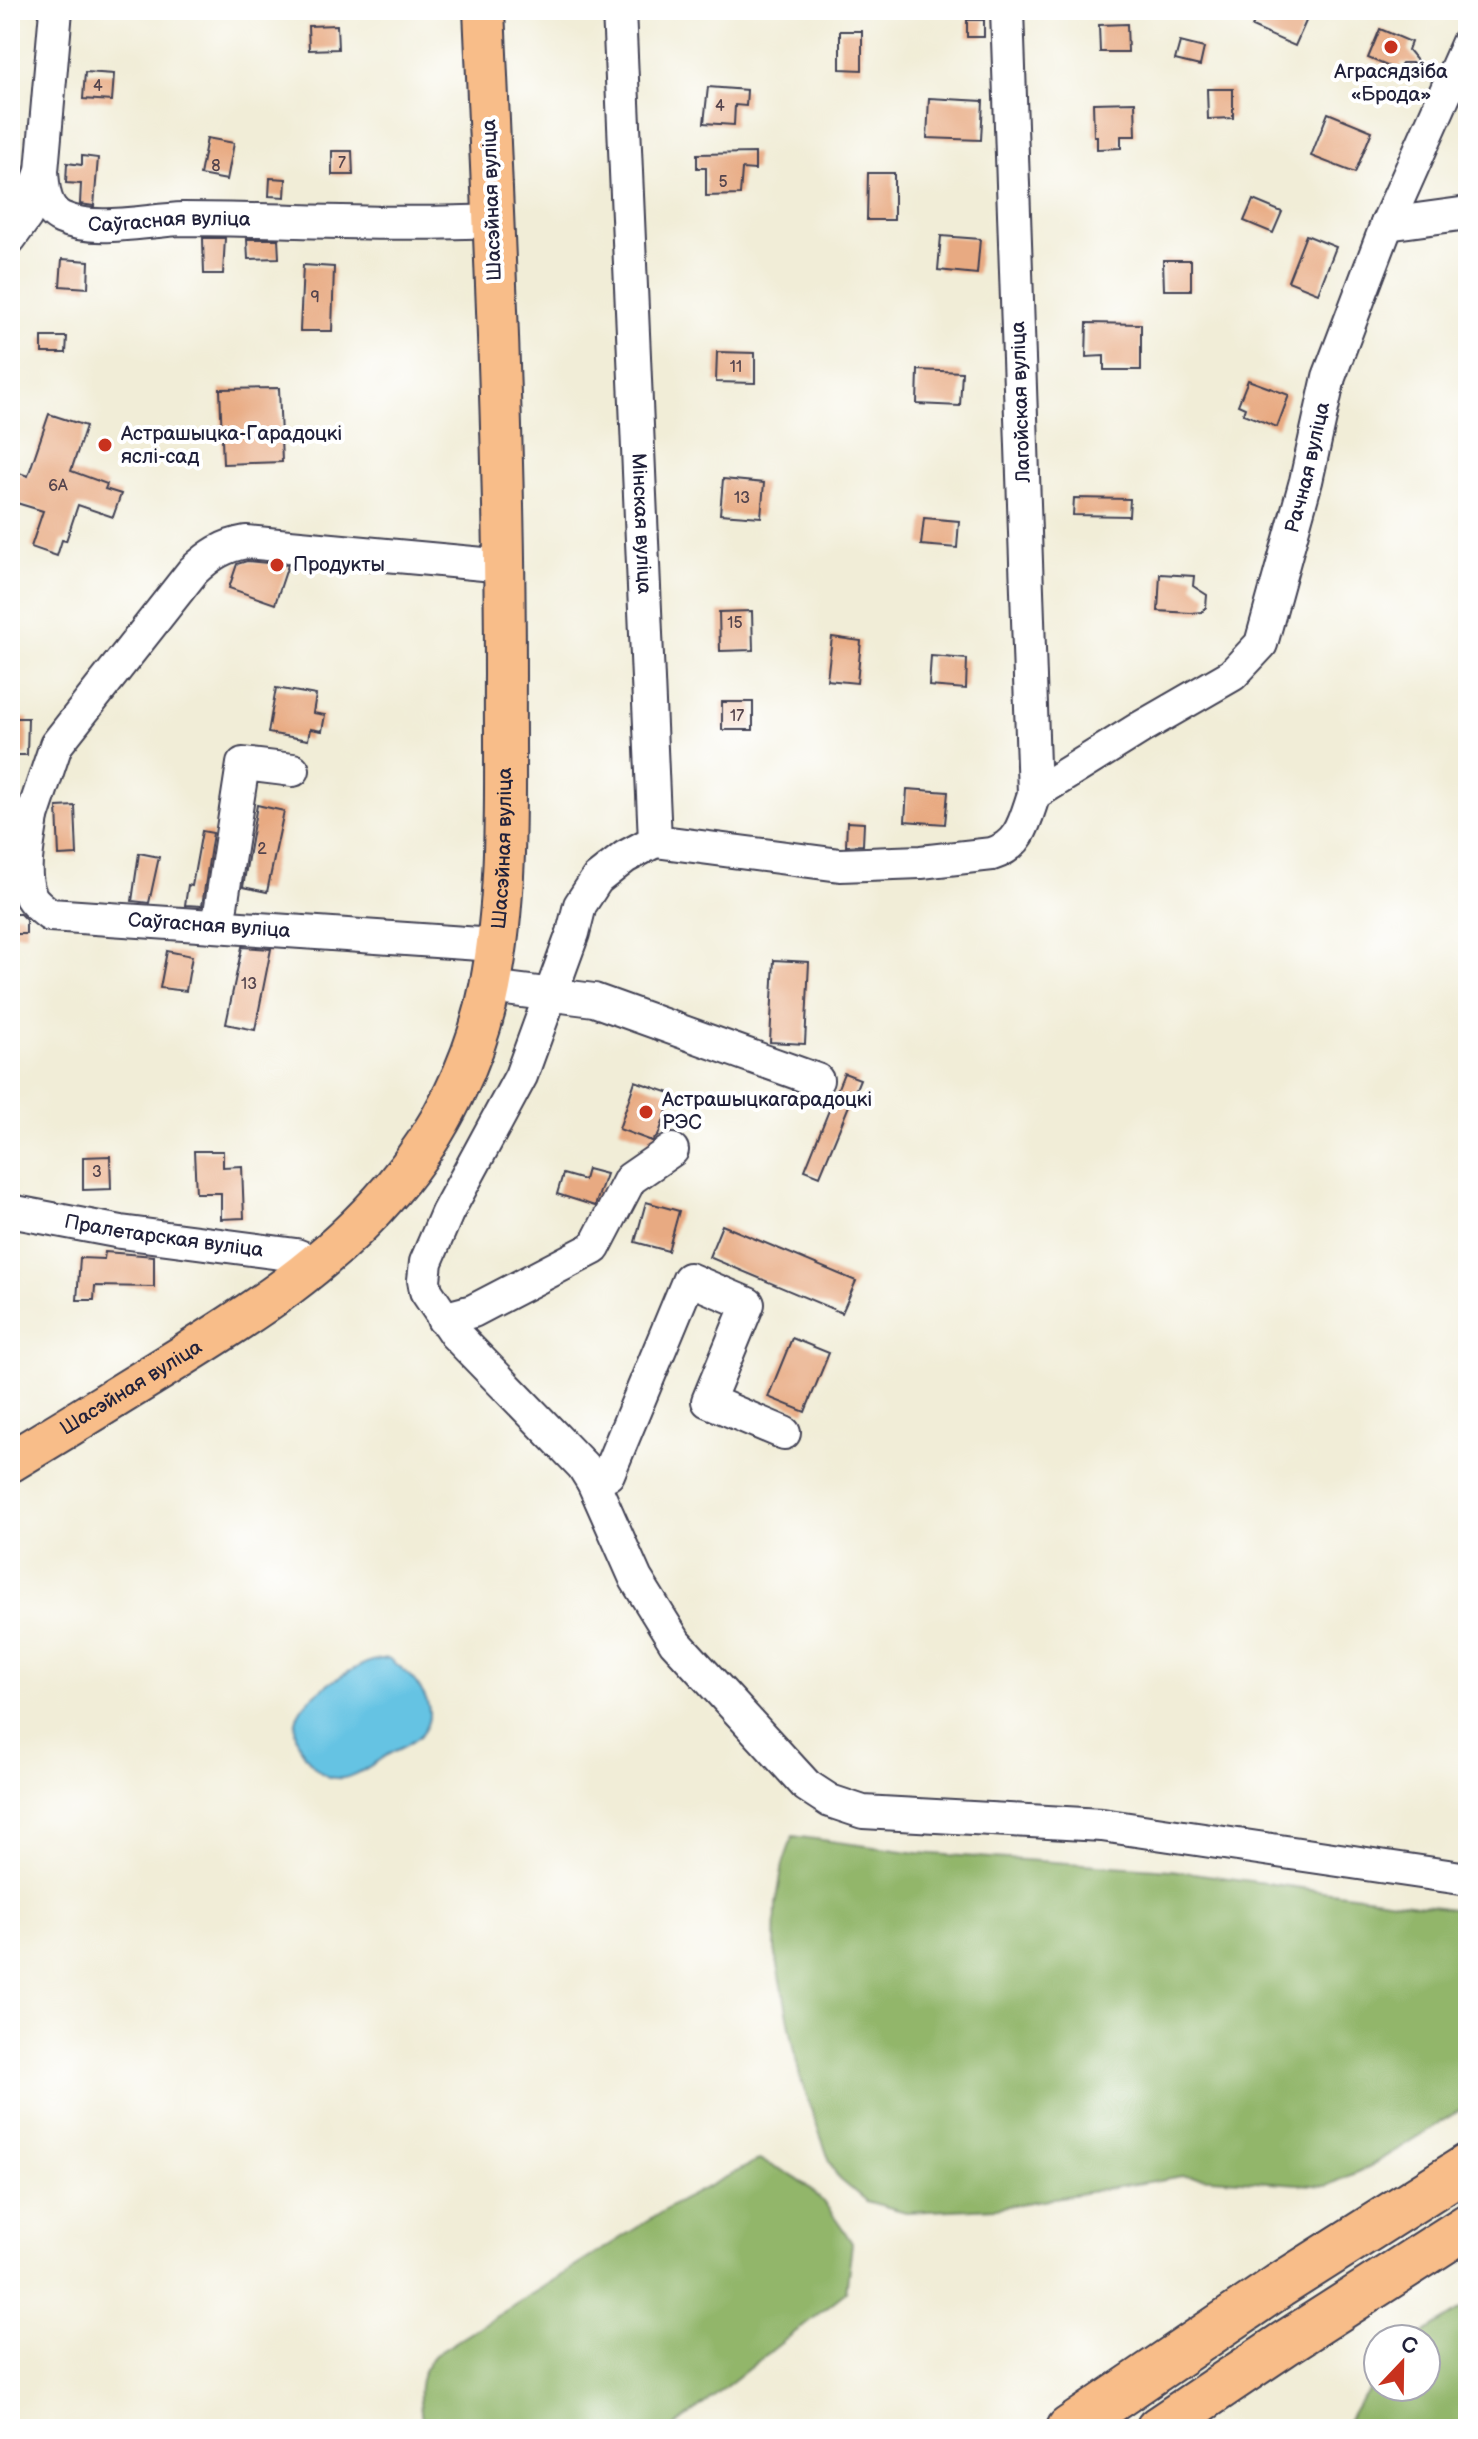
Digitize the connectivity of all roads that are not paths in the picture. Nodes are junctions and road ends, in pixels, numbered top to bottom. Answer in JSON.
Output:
{"nodes":[{"id":1,"x":56,"y":10,"type":"edge"},
{"id":2,"x":484,"y":10,"type":"edge"},
{"id":3,"x":619,"y":10,"type":"edge"},
{"id":4,"x":1007,"y":10,"type":"edge"},
{"id":5,"x":1468,"y":42,"type":"edge"},
{"id":6,"x":42,"y":171,"type":"junction"},
{"id":7,"x":1468,"y":213,"type":"edge"},
{"id":8,"x":494,"y":221,"type":"junction"},
{"id":9,"x":1387,"y":224,"type":"junction"},
{"id":10,"x":10,"y":238,"type":"edge"},
{"id":11,"x":505,"y":566,"type":"junction"},
{"id":12,"x":293,"y":770,"type":"dead end"},
{"id":13,"x":1034,"y":794,"type":"junction"},
{"id":14,"x":21,"y":816,"type":"edge"},
{"id":15,"x":655,"y":841,"type":"junction"},
{"id":16,"x":218,"y":926,"type":"junction"},
{"id":17,"x":495,"y":945,"type":"junction"},
{"id":18,"x":490,"y":987,"type":"junction"},
{"id":19,"x":550,"y":995,"type":"junction"},
{"id":20,"x":817,"y":1080,"type":"dead end"},
{"id":21,"x":672,"y":1150,"type":"dead end"},
{"id":22,"x":10,"y":1211,"type":"edge"},
{"id":23,"x":319,"y":1264,"type":"junction"},
{"id":24,"x":443,"y":1319,"type":"junction"},
{"id":25,"x":784,"y":1433,"type":"dead end"},
{"id":26,"x":10,"y":1462,"type":"edge"},
{"id":27,"x":593,"y":1482,"type":"junction"},
{"id":28,"x":1468,"y":1879,"type":"edge"},
{"id":29,"x":1468,"y":2166,"type":"edge"},
{"id":30,"x":1468,"y":2226,"type":"edge"},
{"id":31,"x":1069,"y":2429,"type":"edge"},
{"id":32,"x":1158,"y":2429,"type":"edge"}],
"edges":[{"from":1,"to":6,"type":"street","name":"Саўгасная вуліца"},
{"from":2,"to":8,"type":"main road","name":"Шасэйная вуліца"},
{"from":3,"to":15,"type":"street","name":"Мінская вуліца"},
{"from":4,"to":13,"type":"street","name":"Лагойская вуліца"},
{"from":5,"to":9,"type":"street","name":"Рачная вуліца"},
{"from":6,"to":8,"type":"street","name":"Саўгасная вуліца"},
{"from":6,"to":10,"type":"street"},
{"from":7,"to":9,"type":"street"},
{"from":8,"to":11,"type":"main road","name":"Шасэйная вуліца"},
{"from":9,"to":13,"type":"street","name":"Рачная вуліца"},
{"from":11,"to":14,"type":"street","name":"Саўгасная вуліца"},
{"from":11,"to":17,"type":"main road","name":"Шасэйная вуліца"},
{"from":12,"to":16,"type":"street"},
{"from":13,"to":15,"type":"street"},
{"from":14,"to":16,"type":"street","name":"Саўгасная вуліца"},
{"from":15,"to":19,"type":"street"},
{"from":16,"to":17,"type":"street","name":"Саўгасная вуліца"},
{"from":17,"to":18,"type":"main road","name":"Шасэйная вуліца"},
{"from":18,"to":19,"type":"street"},
{"from":18,"to":23,"type":"main road","name":"Шасэйная вуліца"},
{"from":19,"to":20,"type":"street"},
{"from":19,"to":24,"type":"street"},
{"from":21,"to":24,"type":"street"},
{"from":22,"to":23,"type":"street","name":"Пралетарская вуліца"},
{"from":23,"to":26,"type":"main road","name":"Шасэйная вуліца"},
{"from":24,"to":27,"type":"street"},
{"from":25,"to":27,"type":"street"},
{"from":27,"to":28,"type":"street"},
{"from":29,"to":31,"type":"highway"},
{"from":30,"to":32,"type":"highway"}]}
